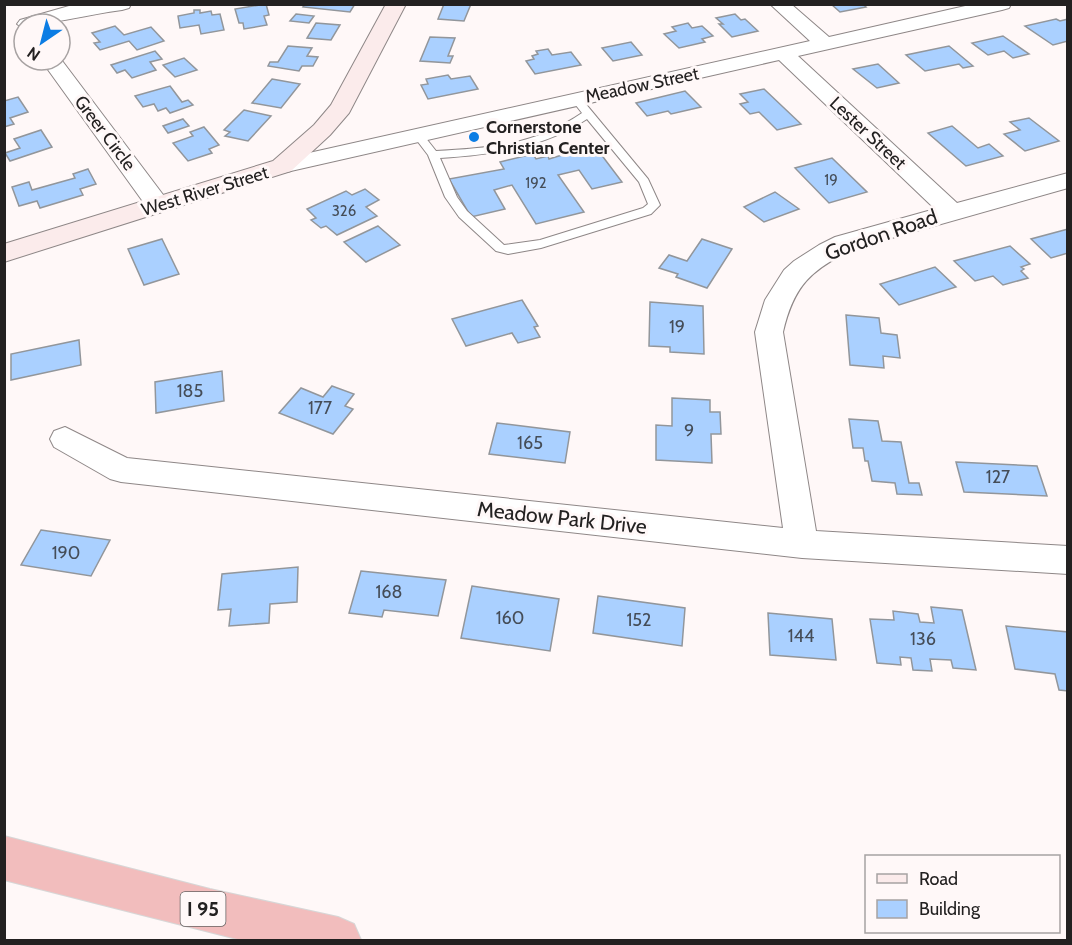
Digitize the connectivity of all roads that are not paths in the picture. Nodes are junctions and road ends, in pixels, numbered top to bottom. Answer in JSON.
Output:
{"nodes":[{"id":1,"x":122,"y":4,"type":"edge"},
{"id":2,"x":396,"y":4,"type":"edge"},
{"id":3,"x":779,"y":4,"type":"edge"},
{"id":4,"x":1002,"y":4,"type":"edge"},
{"id":5,"x":66,"y":12,"type":"edge"},
{"id":6,"x":825,"y":44,"type":"junction"},
{"id":7,"x":784,"y":54,"type":"junction"},
{"id":8,"x":60,"y":72,"type":"edge"},
{"id":9,"x":581,"y":107,"type":"junction"},
{"id":10,"x":417,"y":134,"type":"junction"},
{"id":11,"x":433,"y":155,"type":"junction"},
{"id":12,"x":282,"y":166,"type":"junction"},
{"id":13,"x":1068,"y":180,"type":"edge"},
{"id":14,"x":158,"y":205,"type":"junction"},
{"id":15,"x":952,"y":212,"type":"junction"},
{"id":16,"x":4,"y":253,"type":"edge"},
{"id":17,"x":65,"y":439,"type":"dead end"},
{"id":18,"x":802,"y":544,"type":"junction"},
{"id":19,"x":1068,"y":560,"type":"edge"},
{"id":20,"x":4,"y":858,"type":"edge"},
{"id":21,"x":338,"y":940,"type":"edge"}],
"edges":[{"from":1,"to":5,"type":"street"},
{"from":2,"to":12,"type":"street","name":"West River Street"},
{"from":3,"to":6,"type":"street"},
{"from":4,"to":6,"type":"street","name":"Meadow Street"},
{"from":6,"to":7,"type":"street","name":"Meadow Street"},
{"from":7,"to":9,"type":"street","name":"Meadow Street"},
{"from":7,"to":15,"type":"street","name":"Lester Street"},
{"from":8,"to":14,"type":"street","name":"Greer Circle"},
{"from":9,"to":10,"type":"street","name":"Meadow Street"},
{"from":9,"to":11,"type":"lane"},
{"from":9,"to":11,"type":"lane"},
{"from":10,"to":11,"type":"lane"},
{"from":10,"to":12,"type":"street","name":"Meadow Street"},
{"from":12,"to":14,"type":"street","name":"West River Street"},
{"from":13,"to":15,"type":"street","name":"Gordon Road"},
{"from":14,"to":16,"type":"street","name":"West River Street"},
{"from":15,"to":18,"type":"street","name":"Gordon Road"},
{"from":17,"to":18,"type":"street","name":"Meadow Park Drive"},
{"from":18,"to":19,"type":"street","name":"Meadow Park Drive"},
{"from":20,"to":21,"type":"highway","number":"I 95"}]}
